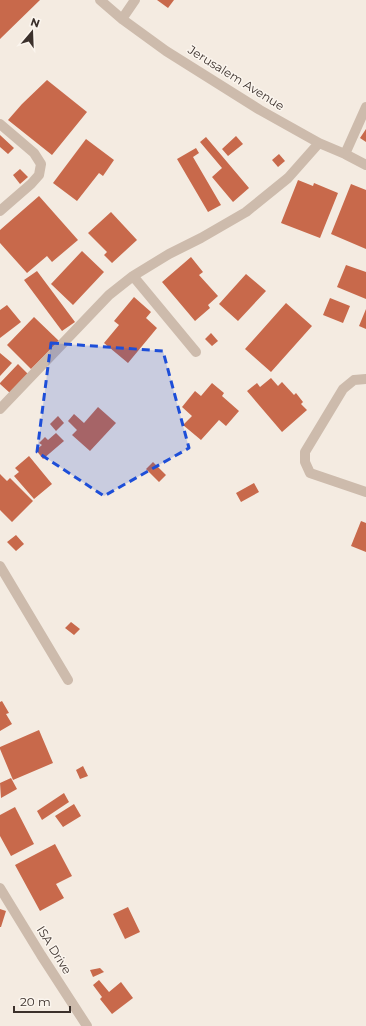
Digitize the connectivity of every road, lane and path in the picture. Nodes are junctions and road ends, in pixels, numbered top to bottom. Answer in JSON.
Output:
{"nodes":[{"id":1,"x":100,"y":0,"type":"edge"},
{"id":2,"x":135,"y":0,"type":"edge"},
{"id":3,"x":122,"y":19,"type":"junction"},
{"id":4,"x":366,"y":107,"type":"edge"},
{"id":5,"x":0,"y":124,"type":"edge"},
{"id":6,"x":319,"y":143,"type":"junction"},
{"id":7,"x":345,"y":154,"type":"junction"},
{"id":8,"x":366,"y":165,"type":"edge"},
{"id":9,"x":0,"y":211,"type":"edge"},
{"id":10,"x":133,"y":276,"type":"junction"},
{"id":11,"x":196,"y":352,"type":"dead end"},
{"id":12,"x":366,"y":379,"type":"edge"},
{"id":13,"x":0,"y":409,"type":"edge"},
{"id":14,"x":366,"y":492,"type":"edge"},
{"id":15,"x":0,"y":566,"type":"edge"},
{"id":16,"x":68,"y":680,"type":"dead end"},
{"id":17,"x":0,"y":888,"type":"edge"},
{"id":18,"x":87,"y":1026,"type":"edge"}],
"edges":[{"from":1,"to":3,"type":"street","name":"Jerusalem Avenue"},
{"from":2,"to":3,"type":"street"},
{"from":3,"to":6,"type":"street","name":"Jerusalem Avenue"},
{"from":4,"to":7,"type":"street"},
{"from":5,"to":9,"type":"street"},
{"from":6,"to":7,"type":"street","name":"Jerusalem Avenue"},
{"from":6,"to":10,"type":"street"},
{"from":7,"to":8,"type":"street","name":"Jerusalem Avenue"},
{"from":10,"to":11,"type":"street"},
{"from":10,"to":13,"type":"street"},
{"from":12,"to":14,"type":"street"},
{"from":15,"to":16,"type":"street"},
{"from":17,"to":18,"type":"street","name":"ISA Drive"}]}
